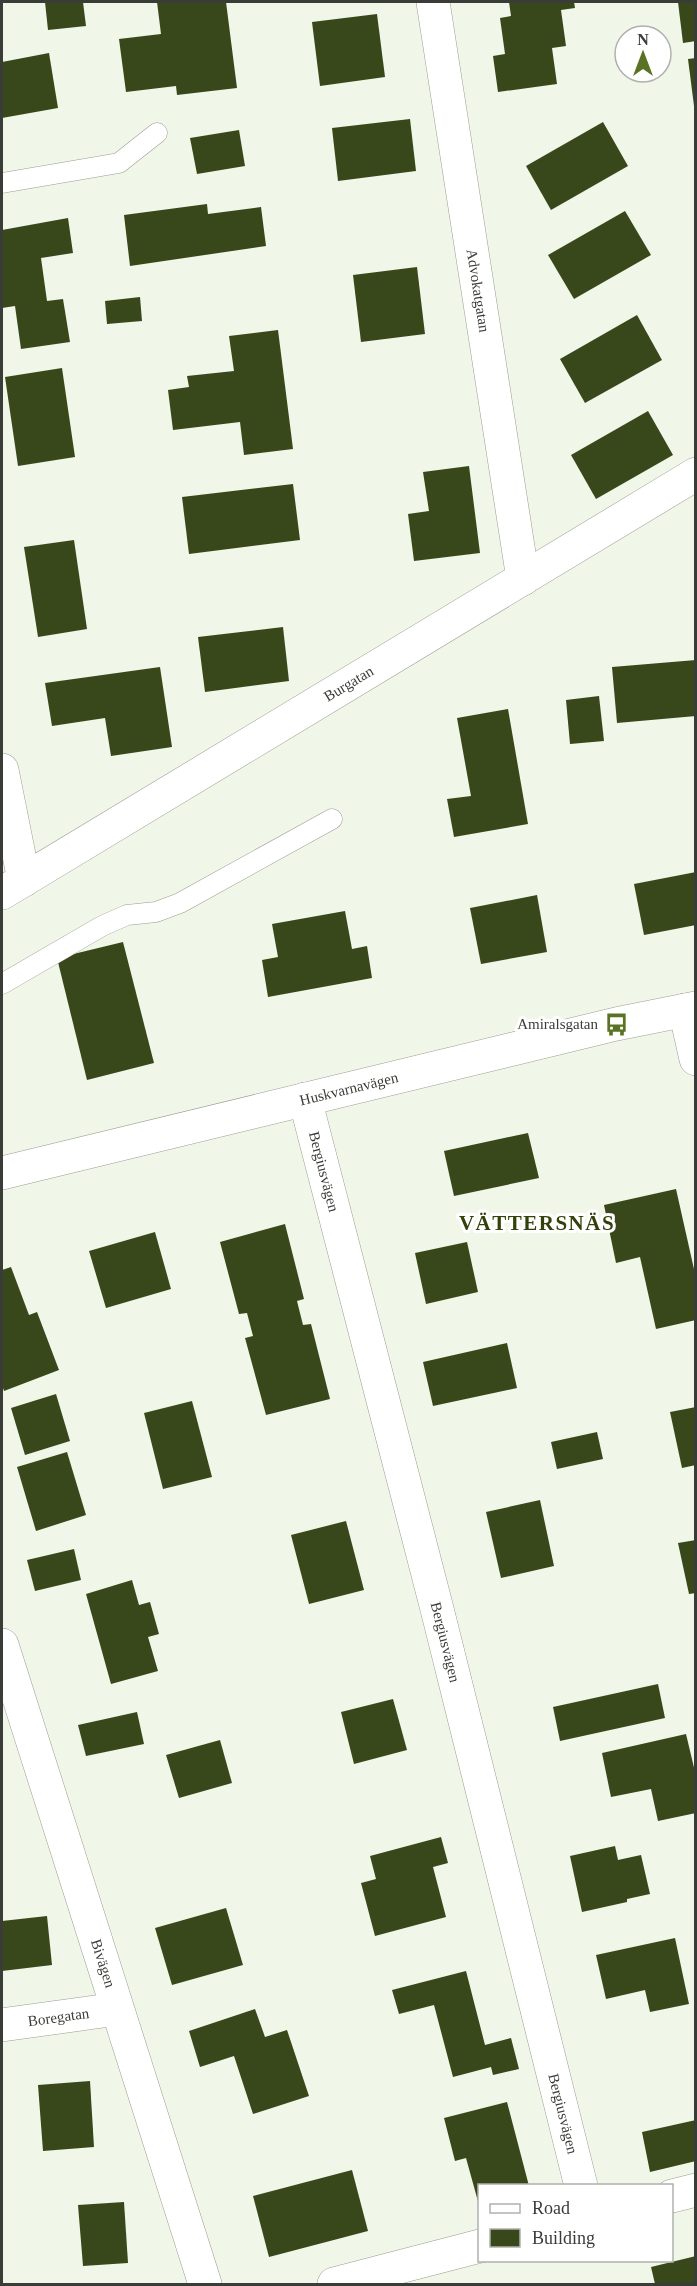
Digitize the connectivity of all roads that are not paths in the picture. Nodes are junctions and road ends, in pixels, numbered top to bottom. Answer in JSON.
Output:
{"nodes":[{"id":1,"x":433,"y":2,"type":"edge"},
{"id":2,"x":157,"y":133,"type":"dead end"},
{"id":3,"x":2,"y":183,"type":"edge"},
{"id":4,"x":696,"y":474,"type":"edge"},
{"id":5,"x":523,"y":579,"type":"junction"},
{"id":6,"x":2,"y":770,"type":"edge"},
{"id":7,"x":332,"y":819,"type":"dead end"},
{"id":8,"x":13,"y":886,"type":"edge"},
{"id":9,"x":2,"y":984,"type":"edge"},
{"id":10,"x":690,"y":1009,"type":"edge"},
{"id":11,"x":696,"y":1059,"type":"edge"},
{"id":12,"x":305,"y":1099,"type":"junction"},
{"id":13,"x":2,"y":1173,"type":"edge"},
{"id":14,"x":2,"y":1645,"type":"edge"},
{"id":15,"x":117,"y":2009,"type":"junction"},
{"id":16,"x":2,"y":2025,"type":"edge"},
{"id":17,"x":581,"y":2184,"type":"edge"},
{"id":18,"x":696,"y":2190,"type":"edge"},
{"id":19,"x":673,"y":2196,"type":"edge"},
{"id":20,"x":478,"y":2247,"type":"edge"},
{"id":21,"x":205,"y":2284,"type":"edge"},
{"id":22,"x":334,"y":2284,"type":"edge"}],
"edges":[{"from":1,"to":5,"type":"street","name":"Advokatgatan"},
{"from":2,"to":3,"type":"lane"},
{"from":4,"to":5,"type":"street","name":"Burgatan"},
{"from":5,"to":8,"type":"street","name":"Burgatan"},
{"from":6,"to":8,"type":"street"},
{"from":7,"to":9,"type":"lane"},
{"from":10,"to":11,"type":"street"},
{"from":10,"to":12,"type":"street","name":"Huskvarnavägen"},
{"from":12,"to":13,"type":"street","name":"Huskvarnavägen"},
{"from":12,"to":17,"type":"street","name":"Bergiusvägen"},
{"from":14,"to":15,"type":"street","name":"Bivägen"},
{"from":15,"to":16,"type":"street","name":"Boregatan"},
{"from":15,"to":21,"type":"street","name":"Bivägen"},
{"from":18,"to":19,"type":"street"},
{"from":20,"to":22,"type":"street"}]}
